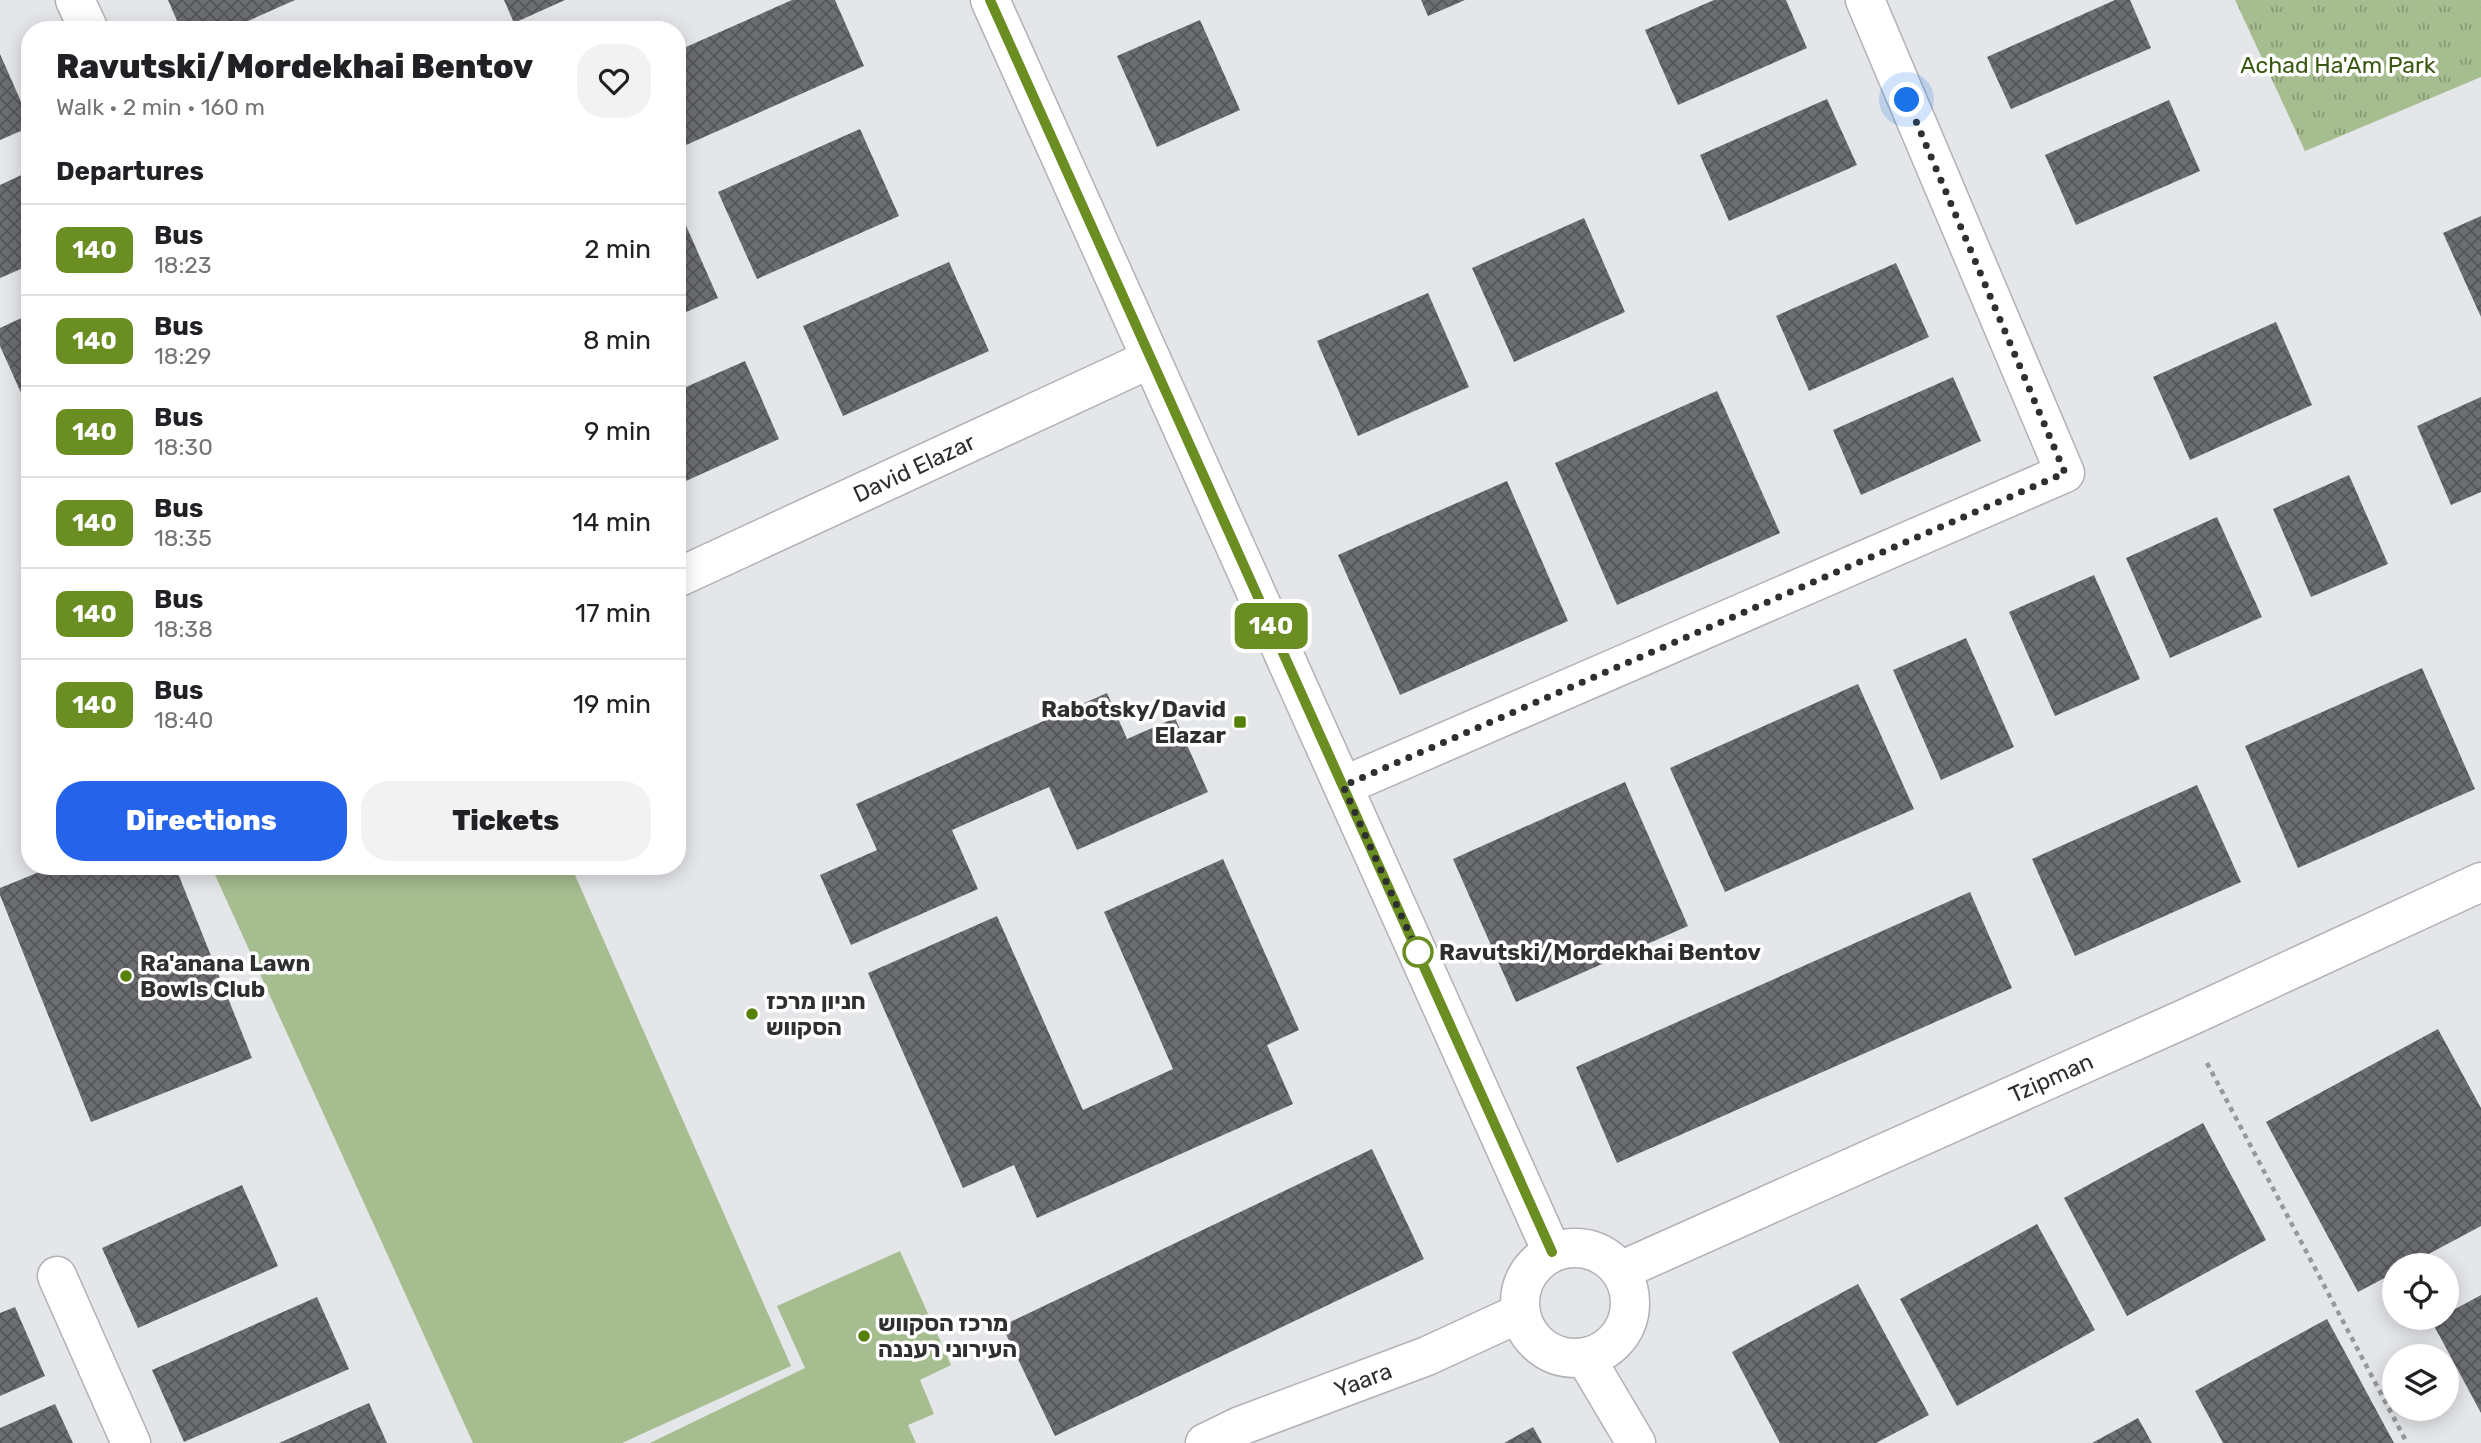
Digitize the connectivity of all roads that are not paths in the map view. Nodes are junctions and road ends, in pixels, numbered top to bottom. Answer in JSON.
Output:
{"nodes":[{"id":1,"x":75,"y":0,"type":"edge"},
{"id":2,"x":990,"y":0,"type":"edge"},
{"id":3,"x":1865,"y":0,"type":"edge"},
{"id":4,"x":85,"y":21,"type":"edge"},
{"id":5,"x":1150,"y":359,"type":"junction"},
{"id":6,"x":686,"y":574,"type":"edge"},
{"id":7,"x":1343,"y":786,"type":"junction"},
{"id":8,"x":2481,"y":882,"type":"edge"},
{"id":9,"x":1552,"y":1252,"type":"junction"},
{"id":10,"x":1620,"y":1271,"type":"junction"},
{"id":11,"x":57,"y":1276,"type":"dead end"},
{"id":12,"x":1520,"y":1313,"type":"junction"},
{"id":13,"x":1585,"y":1357,"type":"junction"},
{"id":14,"x":131,"y":1443,"type":"edge"},
{"id":15,"x":1205,"y":1443,"type":"edge"},
{"id":16,"x":1636,"y":1443,"type":"edge"}],
"edges":[{"from":1,"to":4,"type":"street"},
{"from":2,"to":5,"type":"street"},
{"from":3,"to":7,"type":"street"},
{"from":5,"to":6,"type":"street","name":"David Elazar"},
{"from":5,"to":7,"type":"street"},
{"from":7,"to":9,"type":"street"},
{"from":8,"to":10,"type":"street","name":"Tzipman"},
{"from":9,"to":10,"type":"street"},
{"from":9,"to":12,"type":"street"},
{"from":10,"to":13,"type":"street"},
{"from":11,"to":14,"type":"street"},
{"from":12,"to":13,"type":"street"},
{"from":12,"to":15,"type":"street","name":"Yaara"},
{"from":13,"to":16,"type":"street"}]}
